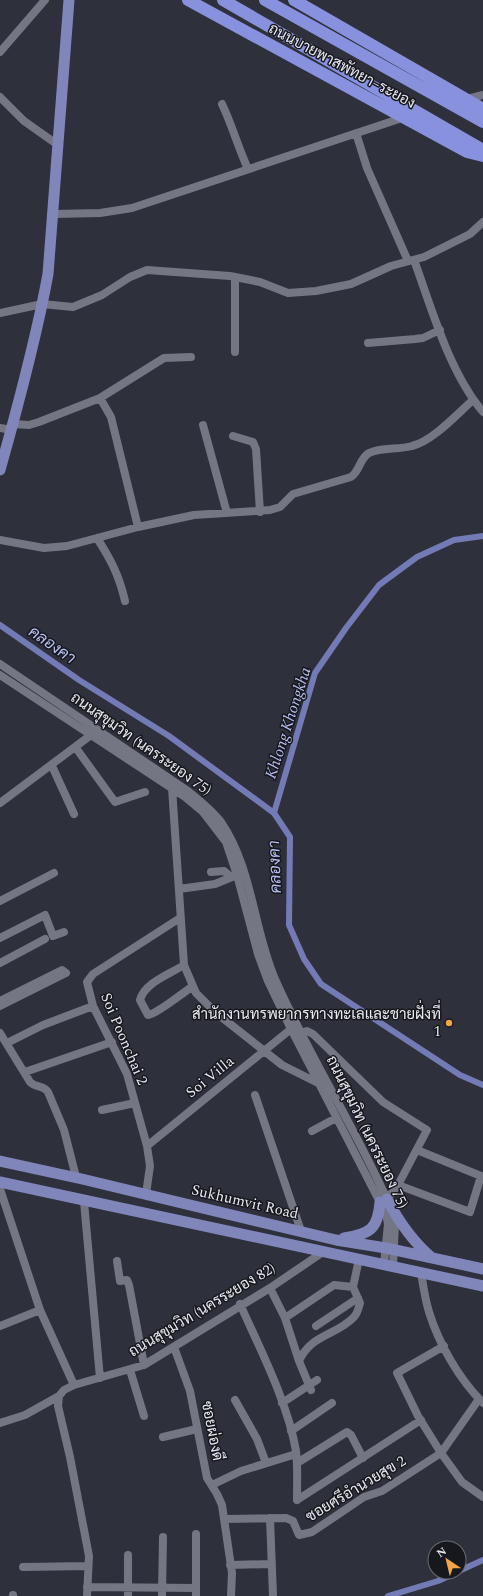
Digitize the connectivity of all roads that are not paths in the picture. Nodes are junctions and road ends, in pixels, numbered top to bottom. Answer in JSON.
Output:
{"nodes":[{"id":1,"x":45,"y":0,"type":"edge"},
{"id":2,"x":69,"y":0,"type":"edge"},
{"id":3,"x":188,"y":0,"type":"edge"},
{"id":4,"x":223,"y":0,"type":"edge"},
{"id":5,"x":265,"y":0,"type":"edge"},
{"id":6,"x":294,"y":0,"type":"edge"},
{"id":7,"x":1,"y":49,"type":"edge"},
{"id":8,"x":483,"y":95,"type":"edge"},
{"id":9,"x":0,"y":97,"type":"edge"},
{"id":10,"x":468,"y":99,"type":"junction"},
{"id":11,"x":222,"y":104,"type":"dead end"},
{"id":12,"x":483,"y":109,"type":"edge"},
{"id":13,"x":405,"y":117,"type":"junction"},
{"id":14,"x":483,"y":122,"type":"edge"},
{"id":15,"x":356,"y":133,"type":"junction"},
{"id":16,"x":58,"y":145,"type":"junction"},
{"id":17,"x":483,"y":150,"type":"edge"},
{"id":18,"x":483,"y":156,"type":"edge"},
{"id":19,"x":248,"y":169,"type":"junction"},
{"id":20,"x":54,"y":214,"type":"junction"},
{"id":21,"x":483,"y":222,"type":"edge"},
{"id":22,"x":411,"y":260,"type":"junction"},
{"id":23,"x":235,"y":277,"type":"junction"},
{"id":24,"x":42,"y":304,"type":"junction"},
{"id":25,"x":0,"y":313,"type":"edge"},
{"id":26,"x":440,"y":330,"type":"junction"},
{"id":27,"x":368,"y":343,"type":"dead end"},
{"id":28,"x":235,"y":352,"type":"dead end"},
{"id":29,"x":191,"y":358,"type":"dead end"},
{"id":30,"x":100,"y":398,"type":"junction"},
{"id":31,"x":473,"y":400,"type":"junction"},
{"id":32,"x":483,"y":412,"type":"edge"},
{"id":33,"x":202,"y":424,"type":"dead end"},
{"id":34,"x":12,"y":427,"type":"junction"},
{"id":35,"x":0,"y":428,"type":"edge"},
{"id":36,"x":232,"y":436,"type":"dead end"},
{"id":37,"x":0,"y":470,"type":"edge"},
{"id":38,"x":260,"y":512,"type":"junction"},
{"id":39,"x":227,"y":513,"type":"junction"},
{"id":40,"x":138,"y":527,"type":"junction"},
{"id":41,"x":97,"y":538,"type":"junction"},
{"id":42,"x":0,"y":540,"type":"edge"},
{"id":43,"x":125,"y":601,"type":"dead end"},
{"id":44,"x":0,"y":664,"type":"edge"},
{"id":45,"x":0,"y":675,"type":"edge"},
{"id":46,"x":91,"y":735,"type":"junction"},
{"id":47,"x":76,"y":748,"type":"junction"},
{"id":48,"x":52,"y":766,"type":"junction"},
{"id":49,"x":172,"y":788,"type":"junction"},
{"id":50,"x":145,"y":792,"type":"dead end"},
{"id":51,"x":0,"y":803,"type":"edge"},
{"id":52,"x":74,"y":814,"type":"dead end"},
{"id":53,"x":54,"y":872,"type":"dead end"},
{"id":54,"x":210,"y":872,"type":"dead end"},
{"id":55,"x":234,"y":876,"type":"junction"},
{"id":56,"x":179,"y":889,"type":"junction"},
{"id":57,"x":0,"y":901,"type":"edge"},
{"id":58,"x":180,"y":918,"type":"junction"},
{"id":59,"x":64,"y":932,"type":"dead end"},
{"id":60,"x":0,"y":938,"type":"edge"},
{"id":61,"x":45,"y":939,"type":"dead end"},
{"id":62,"x":0,"y":963,"type":"edge"},
{"id":63,"x":184,"y":966,"type":"junction"},
{"id":64,"x":192,"y":987,"type":"junction"},
{"id":65,"x":15,"y":996,"type":"junction"},
{"id":66,"x":0,"y":1001,"type":"edge"},
{"id":67,"x":0,"y":1006,"type":"edge"},
{"id":68,"x":93,"y":1006,"type":"junction"},
{"id":69,"x":295,"y":1032,"type":"junction"},
{"id":70,"x":3,"y":1038,"type":"edge"},
{"id":71,"x":112,"y":1042,"type":"junction"},
{"id":72,"x":263,"y":1052,"type":"junction"},
{"id":73,"x":25,"y":1072,"type":"junction"},
{"id":74,"x":318,"y":1083,"type":"junction"},
{"id":75,"x":255,"y":1095,"type":"dead end"},
{"id":76,"x":135,"y":1102,"type":"junction"},
{"id":77,"x":102,"y":1110,"type":"dead end"},
{"id":78,"x":336,"y":1118,"type":"junction"},
{"id":79,"x":312,"y":1131,"type":"dead end"},
{"id":80,"x":148,"y":1146,"type":"junction"},
{"id":81,"x":417,"y":1150,"type":"junction"},
{"id":82,"x":0,"y":1161,"type":"edge"},
{"id":83,"x":76,"y":1177,"type":"junction"},
{"id":84,"x":0,"y":1182,"type":"edge"},
{"id":85,"x":398,"y":1185,"type":"junction"},
{"id":86,"x":0,"y":1189,"type":"edge"},
{"id":87,"x":146,"y":1194,"type":"junction"},
{"id":88,"x":383,"y":1200,"type":"junction"},
{"id":89,"x":84,"y":1202,"type":"junction"},
{"id":90,"x":301,"y":1231,"type":"junction"},
{"id":91,"x":336,"y":1240,"type":"junction"},
{"id":92,"x":390,"y":1249,"type":"junction"},
{"id":93,"x":323,"y":1252,"type":"junction"},
{"id":94,"x":359,"y":1259,"type":"junction"},
{"id":95,"x":434,"y":1259,"type":"junction"},
{"id":96,"x":117,"y":1261,"type":"dead end"},
{"id":97,"x":388,"y":1265,"type":"junction"},
{"id":98,"x":483,"y":1269,"type":"edge"},
{"id":99,"x":421,"y":1272,"type":"junction"},
{"id":100,"x":483,"y":1286,"type":"edge"},
{"id":101,"x":353,"y":1287,"type":"junction"},
{"id":102,"x":270,"y":1288,"type":"junction"},
{"id":103,"x":358,"y":1298,"type":"junction"},
{"id":104,"x":240,"y":1304,"type":"junction"},
{"id":105,"x":40,"y":1310,"type":"junction"},
{"id":106,"x":285,"y":1318,"type":"junction"},
{"id":107,"x":0,"y":1326,"type":"edge"},
{"id":108,"x":316,"y":1326,"type":"dead end"},
{"id":109,"x":444,"y":1346,"type":"junction"},
{"id":110,"x":174,"y":1347,"type":"junction"},
{"id":111,"x":299,"y":1361,"type":"junction"},
{"id":112,"x":144,"y":1365,"type":"junction"},
{"id":113,"x":130,"y":1370,"type":"junction"},
{"id":114,"x":100,"y":1378,"type":"junction"},
{"id":115,"x":317,"y":1380,"type":"dead end"},
{"id":116,"x":74,"y":1385,"type":"junction"},
{"id":117,"x":310,"y":1387,"type":"junction"},
{"id":118,"x":59,"y":1396,"type":"junction"},
{"id":119,"x":235,"y":1400,"type":"dead end"},
{"id":120,"x":481,"y":1401,"type":"edge"},
{"id":121,"x":282,"y":1403,"type":"junction"},
{"id":122,"x":332,"y":1403,"type":"dead end"},
{"id":123,"x":144,"y":1416,"type":"dead end"},
{"id":124,"x":421,"y":1420,"type":"junction"},
{"id":125,"x":0,"y":1423,"type":"edge"},
{"id":126,"x":197,"y":1429,"type":"junction"},
{"id":127,"x":291,"y":1431,"type":"junction"},
{"id":128,"x":163,"y":1437,"type":"dead end"},
{"id":129,"x":440,"y":1453,"type":"junction"},
{"id":130,"x":296,"y":1454,"type":"junction"},
{"id":131,"x":363,"y":1458,"type":"junction"},
{"id":132,"x":266,"y":1463,"type":"junction"},
{"id":133,"x":297,"y":1463,"type":"junction"},
{"id":134,"x":212,"y":1485,"type":"junction"},
{"id":135,"x":483,"y":1497,"type":"edge"},
{"id":136,"x":270,"y":1518,"type":"junction"},
{"id":137,"x":225,"y":1519,"type":"junction"},
{"id":138,"x":196,"y":1534,"type":"dead end"},
{"id":139,"x":163,"y":1537,"type":"dead end"},
{"id":140,"x":128,"y":1555,"type":"dead end"},
{"id":141,"x":271,"y":1564,"type":"junction"},
{"id":142,"x":230,"y":1565,"type":"junction"},
{"id":143,"x":88,"y":1566,"type":"junction"},
{"id":144,"x":23,"y":1567,"type":"dead end"},
{"id":145,"x":87,"y":1587,"type":"junction"},
{"id":146,"x":128,"y":1592,"type":"edge"},
{"id":147,"x":162,"y":1592,"type":"edge"},
{"id":148,"x":196,"y":1592,"type":"edge"},
{"id":149,"x":87,"y":1596,"type":"edge"},
{"id":150,"x":231,"y":1596,"type":"edge"},
{"id":151,"x":273,"y":1596,"type":"edge"}],
"edges":[{"from":1,"to":7,"type":"street"},
{"from":2,"to":16,"type":"main road"},
{"from":3,"to":13,"type":"highway","name":"ถนนบายพาสพัทยา–ระยอง"},
{"from":4,"to":17,"type":"highway","name":"ถนนบายพาสพัทยา–ระยอง"},
{"from":5,"to":14,"type":"highway","name":"ถนนบายพาสพัทยา–ระยอง"},
{"from":6,"to":10,"type":"highway","name":"ถนนบายพาสพัทยา–ระยอง"},
{"from":8,"to":10,"type":"street"},
{"from":9,"to":16,"type":"street"},
{"from":10,"to":12,"type":"highway","name":"ถนนบายพาสพัทยา–ระยอง"},
{"from":11,"to":19,"type":"street"},
{"from":13,"to":15,"type":"street"},
{"from":13,"to":18,"type":"highway","name":"ถนนบายพาสพัทยา–ระยอง"},
{"from":15,"to":19,"type":"street"},
{"from":15,"to":22,"type":"street"},
{"from":16,"to":20,"type":"main road"},
{"from":19,"to":20,"type":"street"},
{"from":20,"to":24,"type":"main road"},
{"from":21,"to":22,"type":"street"},
{"from":22,"to":23,"type":"street"},
{"from":22,"to":26,"type":"street"},
{"from":23,"to":24,"type":"street"},
{"from":23,"to":28,"type":"street"},
{"from":24,"to":25,"type":"street"},
{"from":24,"to":34,"type":"main road"},
{"from":26,"to":27,"type":"street"},
{"from":26,"to":31,"type":"street"},
{"from":29,"to":30,"type":"street"},
{"from":30,"to":34,"type":"street"},
{"from":30,"to":40,"type":"street"},
{"from":31,"to":32,"type":"street"},
{"from":31,"to":38,"type":"street"},
{"from":33,"to":39,"type":"street"},
{"from":34,"to":35,"type":"street"},
{"from":34,"to":37,"type":"main road"},
{"from":36,"to":38,"type":"street"},
{"from":38,"to":39,"type":"street"},
{"from":39,"to":40,"type":"street"},
{"from":40,"to":41,"type":"street"},
{"from":41,"to":42,"type":"street"},
{"from":41,"to":43,"type":"street"},
{"from":44,"to":69,"type":"street","name":"ถนนสุขุมวิท (นครระยอง 75)"},
{"from":45,"to":46,"type":"street","name":"ถนนสุขุมวิท (นครระยอง 75)"},
{"from":46,"to":47,"type":"street"},
{"from":46,"to":49,"type":"street","name":"ถนนสุขุมวิท (นครระยอง 75)"},
{"from":47,"to":48,"type":"street"},
{"from":47,"to":50,"type":"street"},
{"from":48,"to":51,"type":"street"},
{"from":48,"to":52,"type":"street"},
{"from":49,"to":55,"type":"street","name":"ถนนสุขุมวิท (นครระยอง 75)"},
{"from":49,"to":56,"type":"street"},
{"from":53,"to":57,"type":"street"},
{"from":54,"to":55,"type":"street"},
{"from":55,"to":56,"type":"street"},
{"from":55,"to":69,"type":"street","name":"ถนนสุขุมวิท (นครระยอง 75)"},
{"from":56,"to":58,"type":"street"},
{"from":58,"to":63,"type":"street"},
{"from":58,"to":68,"type":"street","name":"Soi Poonchai 2"},
{"from":59,"to":60,"type":"street"},
{"from":61,"to":62,"type":"street"},
{"from":63,"to":64,"type":"street"},
{"from":63,"to":64,"type":"street"},
{"from":64,"to":72,"type":"street"},
{"from":65,"to":65,"type":"street"},
{"from":65,"to":66,"type":"street"},
{"from":65,"to":67,"type":"street"},
{"from":68,"to":70,"type":"street"},
{"from":68,"to":71,"type":"street","name":"Soi Poonchai 2"},
{"from":69,"to":72,"type":"street","name":"Soi Villa"},
{"from":69,"to":74,"type":"street","name":"ถนนสุขุมวิท (นครระยอง 75)"},
{"from":69,"to":81,"type":"street"},
{"from":69,"to":88,"type":"street","name":"ถนนสุขุมวิท (นครระยอง 75)"},
{"from":70,"to":73,"type":"street"},
{"from":71,"to":73,"type":"street"},
{"from":71,"to":76,"type":"street","name":"Soi Poonchai 2"},
{"from":72,"to":74,"type":"street"},
{"from":72,"to":80,"type":"street","name":"Soi Villa"},
{"from":73,"to":83,"type":"street"},
{"from":74,"to":78,"type":"street","name":"ถนนสุขุมวิท (นครระยอง 75)"},
{"from":75,"to":90,"type":"street"},
{"from":76,"to":77,"type":"street"},
{"from":76,"to":80,"type":"street","name":"Soi Poonchai 2"},
{"from":78,"to":79,"type":"street"},
{"from":78,"to":88,"type":"street","name":"ถนนสุขุมวิท (นครระยอง 75)"},
{"from":80,"to":87,"type":"street","name":"Soi Poonchai 2"},
{"from":81,"to":85,"type":"street"},
{"from":81,"to":85,"type":"street"},
{"from":82,"to":83,"type":"main road","name":"Sukhumvit Road"},
{"from":83,"to":87,"type":"main road","name":"Sukhumvit Road"},
{"from":84,"to":89,"type":"main road"},
{"from":85,"to":88,"type":"street"},
{"from":86,"to":105,"type":"street"},
{"from":87,"to":90,"type":"main road","name":"Sukhumvit Road"},
{"from":88,"to":91,"type":"main road"},
{"from":88,"to":92,"type":"street","name":"ถนนสุขุมวิท (นครระยอง 75)"},
{"from":88,"to":95,"type":"main road"},
{"from":89,"to":93,"type":"main road"},
{"from":89,"to":114,"type":"street"},
{"from":90,"to":91,"type":"main road","name":"Sukhumvit Road"},
{"from":91,"to":92,"type":"main road","name":"Sukhumvit Road"},
{"from":92,"to":95,"type":"main road","name":"Sukhumvit Road"},
{"from":92,"to":97,"type":"street","name":"ถนนสุขุมวิท (นครระยอง 75)"},
{"from":93,"to":94,"type":"main road"},
{"from":93,"to":102,"type":"street","name":"ถนนสุขุมวิท (นครระยอง 82)"},
{"from":94,"to":97,"type":"main road"},
{"from":94,"to":101,"type":"street"},
{"from":95,"to":98,"type":"main road","name":"Sukhumvit Road"},
{"from":96,"to":112,"type":"street"},
{"from":97,"to":99,"type":"main road"},
{"from":99,"to":100,"type":"main road"},
{"from":99,"to":109,"type":"street"},
{"from":101,"to":103,"type":"street"},
{"from":101,"to":106,"type":"street"},
{"from":102,"to":104,"type":"street","name":"ถนนสุขุมวิท (นครระยอง 82)"},
{"from":102,"to":106,"type":"street"},
{"from":103,"to":108,"type":"street"},
{"from":103,"to":111,"type":"street"},
{"from":104,"to":110,"type":"street","name":"ถนนสุขุมวิท (นครระยอง 82)"},
{"from":104,"to":121,"type":"street"},
{"from":105,"to":107,"type":"street"},
{"from":105,"to":116,"type":"street"},
{"from":106,"to":111,"type":"street"},
{"from":109,"to":120,"type":"street"},
{"from":109,"to":124,"type":"street"},
{"from":110,"to":112,"type":"street","name":"ถนนสุขุมวิท (นครระยอง 82)"},
{"from":110,"to":126,"type":"street","name":"ซอยผ่องดี"},
{"from":111,"to":117,"type":"street"},
{"from":112,"to":113,"type":"street","name":"ถนนสุขุมวิท (นครระยอง 82)"},
{"from":113,"to":114,"type":"street","name":"ถนนสุขุมวิท (นครระยอง 82)"},
{"from":113,"to":123,"type":"street"},
{"from":114,"to":116,"type":"street","name":"ถนนสุขุมวิท (นครระยอง 82)"},
{"from":115,"to":117,"type":"street"},
{"from":116,"to":118,"type":"street","name":"ถนนสุขุมวิท (นครระยอง 82)"},
{"from":117,"to":121,"type":"street"},
{"from":118,"to":125,"type":"street","name":"ถนนสุขุมวิท (นครระยอง 82)"},
{"from":118,"to":143,"type":"street"},
{"from":119,"to":132,"type":"street"},
{"from":120,"to":129,"type":"street","name":"ซอยศรีอำนวยสุข 2"},
{"from":121,"to":127,"type":"street"},
{"from":122,"to":127,"type":"street"},
{"from":124,"to":129,"type":"street"},
{"from":124,"to":131,"type":"street"},
{"from":126,"to":128,"type":"street"},
{"from":126,"to":134,"type":"street","name":"ซอยผ่องดี"},
{"from":127,"to":130,"type":"street"},
{"from":129,"to":135,"type":"street"},
{"from":129,"to":136,"type":"street","name":"ซอยศรีอำนวยสุข 2"},
{"from":130,"to":132,"type":"street"},
{"from":130,"to":133,"type":"street"},
{"from":131,"to":133,"type":"street"},
{"from":131,"to":133,"type":"street"},
{"from":132,"to":134,"type":"street"},
{"from":134,"to":137,"type":"street","name":"ซอยผ่องดี"},
{"from":136,"to":137,"type":"street","name":"ซอยศรีอำนวยสุข 2"},
{"from":136,"to":141,"type":"street"},
{"from":137,"to":142,"type":"street","name":"ซอยผ่องดี"},
{"from":138,"to":148,"type":"street"},
{"from":139,"to":147,"type":"street"},
{"from":140,"to":146,"type":"street"},
{"from":141,"to":142,"type":"street"},
{"from":141,"to":151,"type":"street"},
{"from":142,"to":150,"type":"street","name":"ซอยผ่องดี"},
{"from":143,"to":144,"type":"street"},
{"from":143,"to":145,"type":"street"},
{"from":145,"to":146,"type":"street"},
{"from":145,"to":149,"type":"street"},
{"from":146,"to":147,"type":"street"},
{"from":147,"to":148,"type":"street"}]}
